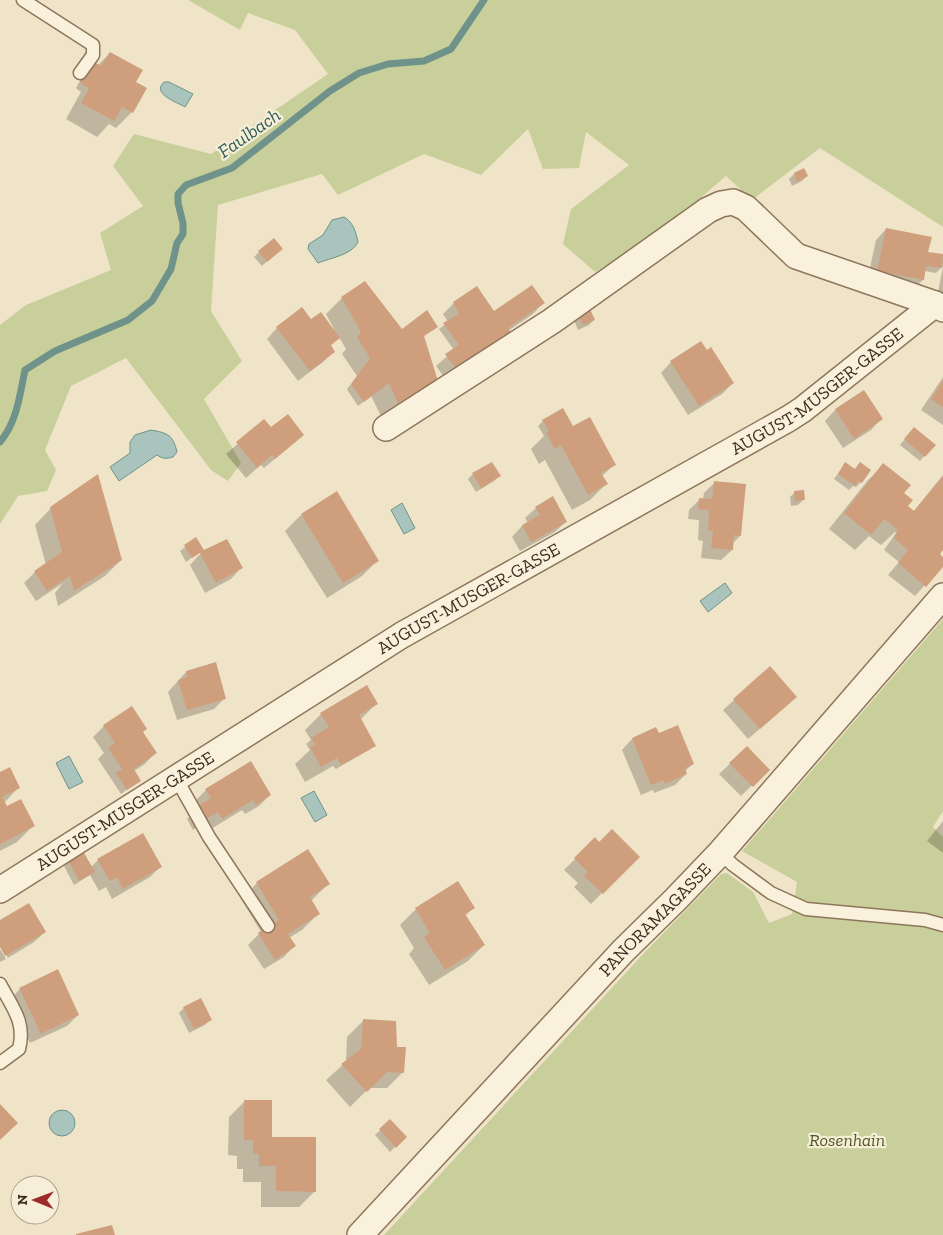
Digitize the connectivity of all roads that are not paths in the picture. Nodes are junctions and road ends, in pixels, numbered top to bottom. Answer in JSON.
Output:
{"nodes":[{"id":1,"x":22,"y":0,"type":"edge"},
{"id":2,"x":80,"y":73,"type":"dead end"},
{"id":3,"x":939,"y":307,"type":"edge"},
{"id":4,"x":386,"y":428,"type":"dead end"},
{"id":5,"x":943,"y":596,"type":"edge"},
{"id":6,"x":176,"y":778,"type":"junction"},
{"id":7,"x":720,"y":852,"type":"junction"},
{"id":8,"x":1,"y":888,"type":"edge"},
{"id":9,"x":943,"y":925,"type":"edge"},
{"id":10,"x":268,"y":926,"type":"dead end"},
{"id":11,"x":0,"y":984,"type":"edge"},
{"id":12,"x":0,"y":1063,"type":"edge"},
{"id":13,"x":360,"y":1235,"type":"edge"}],
"edges":[{"from":1,"to":2,"type":"lane"},
{"from":3,"to":4,"type":"street","name":"AUGUST-MUSGER-GASSE"},
{"from":3,"to":6,"type":"street","name":"AUGUST-MUSGER-GASSE"},
{"from":5,"to":7,"type":"street","name":"PANORAMAGASSE"},
{"from":6,"to":8,"type":"street","name":"AUGUST-MUSGER-GASSE"},
{"from":6,"to":10,"type":"lane"},
{"from":7,"to":9,"type":"lane"},
{"from":7,"to":13,"type":"street","name":"PANORAMAGASSE"},
{"from":11,"to":12,"type":"lane"}]}
